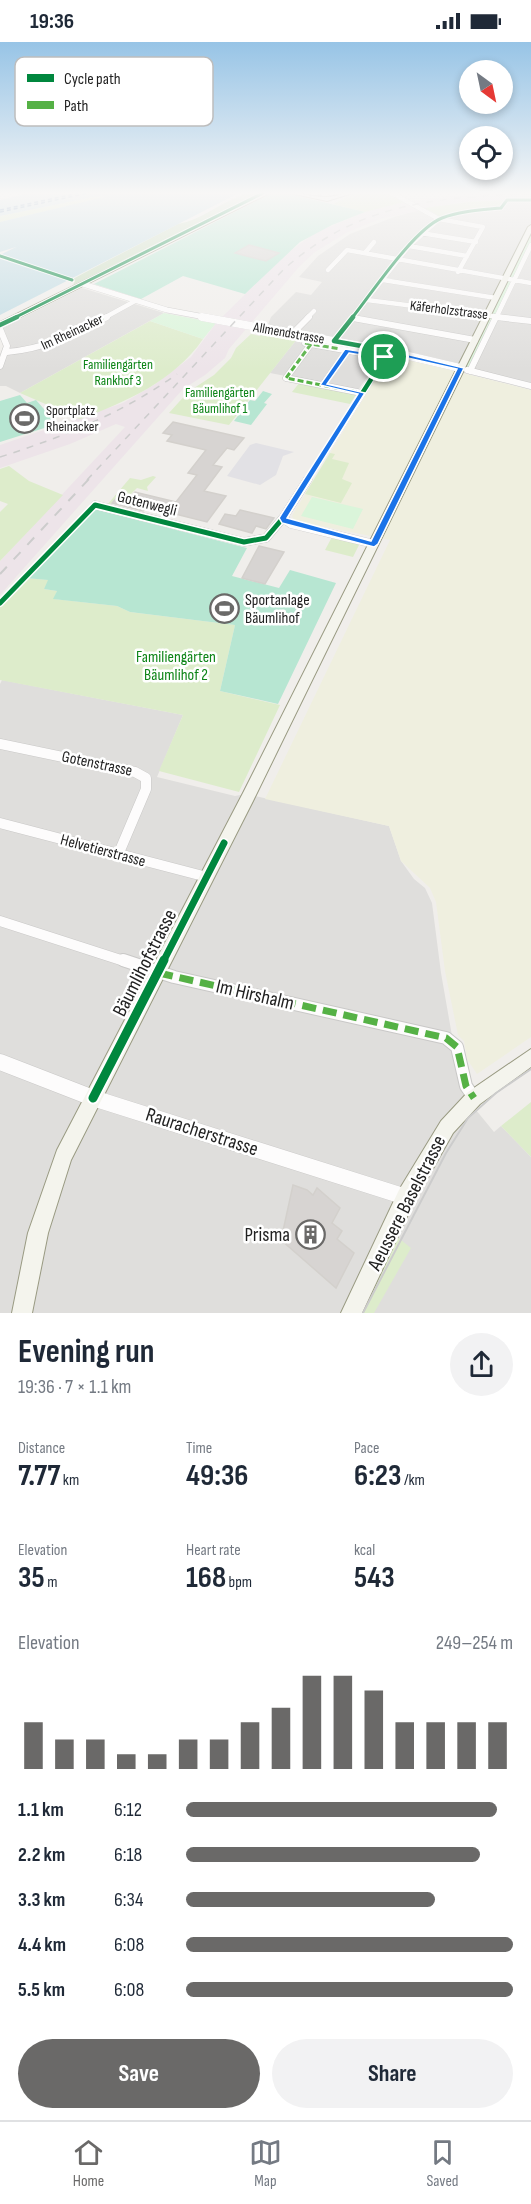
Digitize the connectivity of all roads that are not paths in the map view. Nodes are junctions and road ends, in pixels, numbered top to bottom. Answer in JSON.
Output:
{"nodes":[{"id":1,"x":149,"y":251,"type":"edge"},
{"id":2,"x":345,"y":251,"type":"edge"},
{"id":3,"x":354,"y":251,"type":"edge"},
{"id":4,"x":405,"y":251,"type":"edge"},
{"id":5,"x":440,"y":251,"type":"edge"},
{"id":6,"x":470,"y":251,"type":"edge"},
{"id":7,"x":522,"y":251,"type":"edge"},
{"id":8,"x":365,"y":253,"type":"joint"},
{"id":9,"x":529,"y":254,"type":"edge"},
{"id":10,"x":467,"y":256,"type":"junction"},
{"id":11,"x":398,"y":261,"type":"junction"},
{"id":12,"x":521,"y":266,"type":"junction"},
{"id":13,"x":531,"y":268,"type":"edge"},
{"id":14,"x":328,"y":270,"type":"dead end"},
{"id":15,"x":458,"y":272,"type":"junction"},
{"id":16,"x":383,"y":280,"type":"junction"},
{"id":17,"x":510,"y":280,"type":"junction"},
{"id":18,"x":531,"y":283,"type":"edge"},
{"id":19,"x":83,"y":284,"type":"junction"},
{"id":20,"x":496,"y":298,"type":"junction"},
{"id":21,"x":366,"y":300,"type":"junction"},
{"id":22,"x":135,"y":301,"type":"junction"},
{"id":23,"x":314,"y":311,"type":"dead end"},
{"id":24,"x":488,"y":315,"type":"junction"},
{"id":25,"x":497,"y":316,"type":"junction"},
{"id":26,"x":353,"y":318,"type":"junction"},
{"id":27,"x":531,"y":321,"type":"edge"},
{"id":28,"x":0,"y":327,"type":"edge"},
{"id":29,"x":293,"y":333,"type":"junction"},
{"id":30,"x":475,"y":340,"type":"junction"},
{"id":31,"x":334,"y":341,"type":"junction"},
{"id":32,"x":347,"y":351,"type":"junction"},
{"id":33,"x":7,"y":352,"type":"junction"},
{"id":34,"x":386,"y":354,"type":"junction"},
{"id":35,"x":0,"y":366,"type":"edge"},
{"id":36,"x":460,"y":368,"type":"junction"},
{"id":37,"x":470,"y":371,"type":"junction"},
{"id":38,"x":323,"y":385,"type":"junction"},
{"id":39,"x":531,"y":386,"type":"edge"},
{"id":40,"x":362,"y":393,"type":"junction"},
{"id":41,"x":95,"y":505,"type":"dead end"},
{"id":42,"x":283,"y":518,"type":"junction"},
{"id":43,"x":374,"y":544,"type":"junction"},
{"id":44,"x":0,"y":744,"type":"edge"},
{"id":45,"x":0,"y":823,"type":"edge"},
{"id":46,"x":118,"y":855,"type":"junction"},
{"id":47,"x":207,"y":877,"type":"junction"},
{"id":48,"x":0,"y":921,"type":"edge"},
{"id":49,"x":159,"y":973,"type":"junction"},
{"id":50,"x":531,"y":1057,"type":"edge"},
{"id":51,"x":0,"y":1062,"type":"edge"},
{"id":52,"x":93,"y":1098,"type":"junction"},
{"id":53,"x":474,"y":1098,"type":"junction"},
{"id":54,"x":406,"y":1197,"type":"junction"},
{"id":55,"x":22,"y":1313,"type":"edge"},
{"id":56,"x":351,"y":1313,"type":"edge"}],
"edges":[{"from":1,"to":19,"type":"main road"},
{"from":2,"to":14,"type":"street"},
{"from":3,"to":8,"type":"street"},
{"from":4,"to":11,"type":"street"},
{"from":5,"to":10,"type":"street"},
{"from":6,"to":10,"type":"street"},
{"from":7,"to":17,"type":"main road","name":"Bäumlihofstrasse"},
{"from":8,"to":11,"type":"street"},
{"from":9,"to":12,"type":"street","name":"Bäumlihofstrasse"},
{"from":10,"to":15,"type":"street"},
{"from":11,"to":15,"type":"street"},
{"from":11,"to":16,"type":"street"},
{"from":12,"to":13,"type":"street"},
{"from":12,"to":17,"type":"street","name":"Bäumlihofstrasse"},
{"from":15,"to":17,"type":"street"},
{"from":16,"to":20,"type":"street"},
{"from":16,"to":21,"type":"street"},
{"from":17,"to":18,"type":"street"},
{"from":17,"to":20,"type":"main road","name":"Bäumlihofstrasse"},
{"from":17,"to":25,"type":"street","name":"Bäumlihofstrasse"},
{"from":19,"to":22,"type":"street","name":"Allmendstrasse"},
{"from":19,"to":28,"type":"main road"},
{"from":20,"to":24,"type":"main road","name":"Bäumlihofstrasse"},
{"from":21,"to":24,"type":"street","name":"Käferholzstrasse"},
{"from":21,"to":26,"type":"street"},
{"from":22,"to":29,"type":"street","name":"Allmendstrasse"},
{"from":22,"to":33,"type":"street","name":"Im Rheinacker"},
{"from":23,"to":29,"type":"street"},
{"from":24,"to":25,"type":"street","name":"Käferholzstrasse"},
{"from":24,"to":30,"type":"main road","name":"Bäumlihofstrasse"},
{"from":25,"to":27,"type":"street","name":"Käferholzstrasse"},
{"from":25,"to":37,"type":"street","name":"Bäumlihofstrasse"},
{"from":26,"to":30,"type":"street"},
{"from":26,"to":31,"type":"street"},
{"from":28,"to":33,"type":"street"},
{"from":29,"to":31,"type":"street","name":"Allmendstrasse"},
{"from":30,"to":36,"type":"main road","name":"Bäumlihofstrasse"},
{"from":31,"to":34,"type":"street","name":"Allmendstrasse"},
{"from":32,"to":34,"type":"street","name":"Allmendstrasse"},
{"from":32,"to":38,"type":"street"},
{"from":32,"to":38,"type":"street","name":"Allmendstrasse"},
{"from":33,"to":35,"type":"street"},
{"from":34,"to":36,"type":"street","name":"Allmendstrasse"},
{"from":34,"to":40,"type":"street"},
{"from":36,"to":37,"type":"street","name":"Allmendstrasse"},
{"from":36,"to":43,"type":"main road","name":"Bäumlihofstrasse"},
{"from":37,"to":39,"type":"street","name":"Allmendstrasse"},
{"from":38,"to":40,"type":"street"},
{"from":40,"to":42,"type":"street"},
{"from":41,"to":42,"type":"street","name":"Gotenwegli"},
{"from":42,"to":43,"type":"street"},
{"from":43,"to":47,"type":"main road","name":"Bäumlihofstrasse"},
{"from":44,"to":46,"type":"street","name":"Gotenstrasse"},
{"from":45,"to":46,"type":"street","name":"Helvetierstrasse"},
{"from":46,"to":47,"type":"street","name":"Helvetierstrasse"},
{"from":47,"to":49,"type":"main road","name":"Bäumlihofstrasse"},
{"from":48,"to":49,"type":"street","name":"Im Hirshalm"},
{"from":49,"to":52,"type":"main road","name":"Bäumlihofstrasse"},
{"from":49,"to":53,"type":"street","name":"Im Hirshalm"},
{"from":50,"to":53,"type":"main road","name":"Aeussere Baselstrasse"},
{"from":51,"to":52,"type":"street","name":"Rauracherstrasse"},
{"from":52,"to":54,"type":"street","name":"Rauracherstrasse"},
{"from":52,"to":55,"type":"main road","name":"Bäumlihofstrasse"},
{"from":53,"to":54,"type":"main road","name":"Aeussere Baselstrasse"},
{"from":54,"to":56,"type":"main road","name":"Aeussere Baselstrasse"}]}
